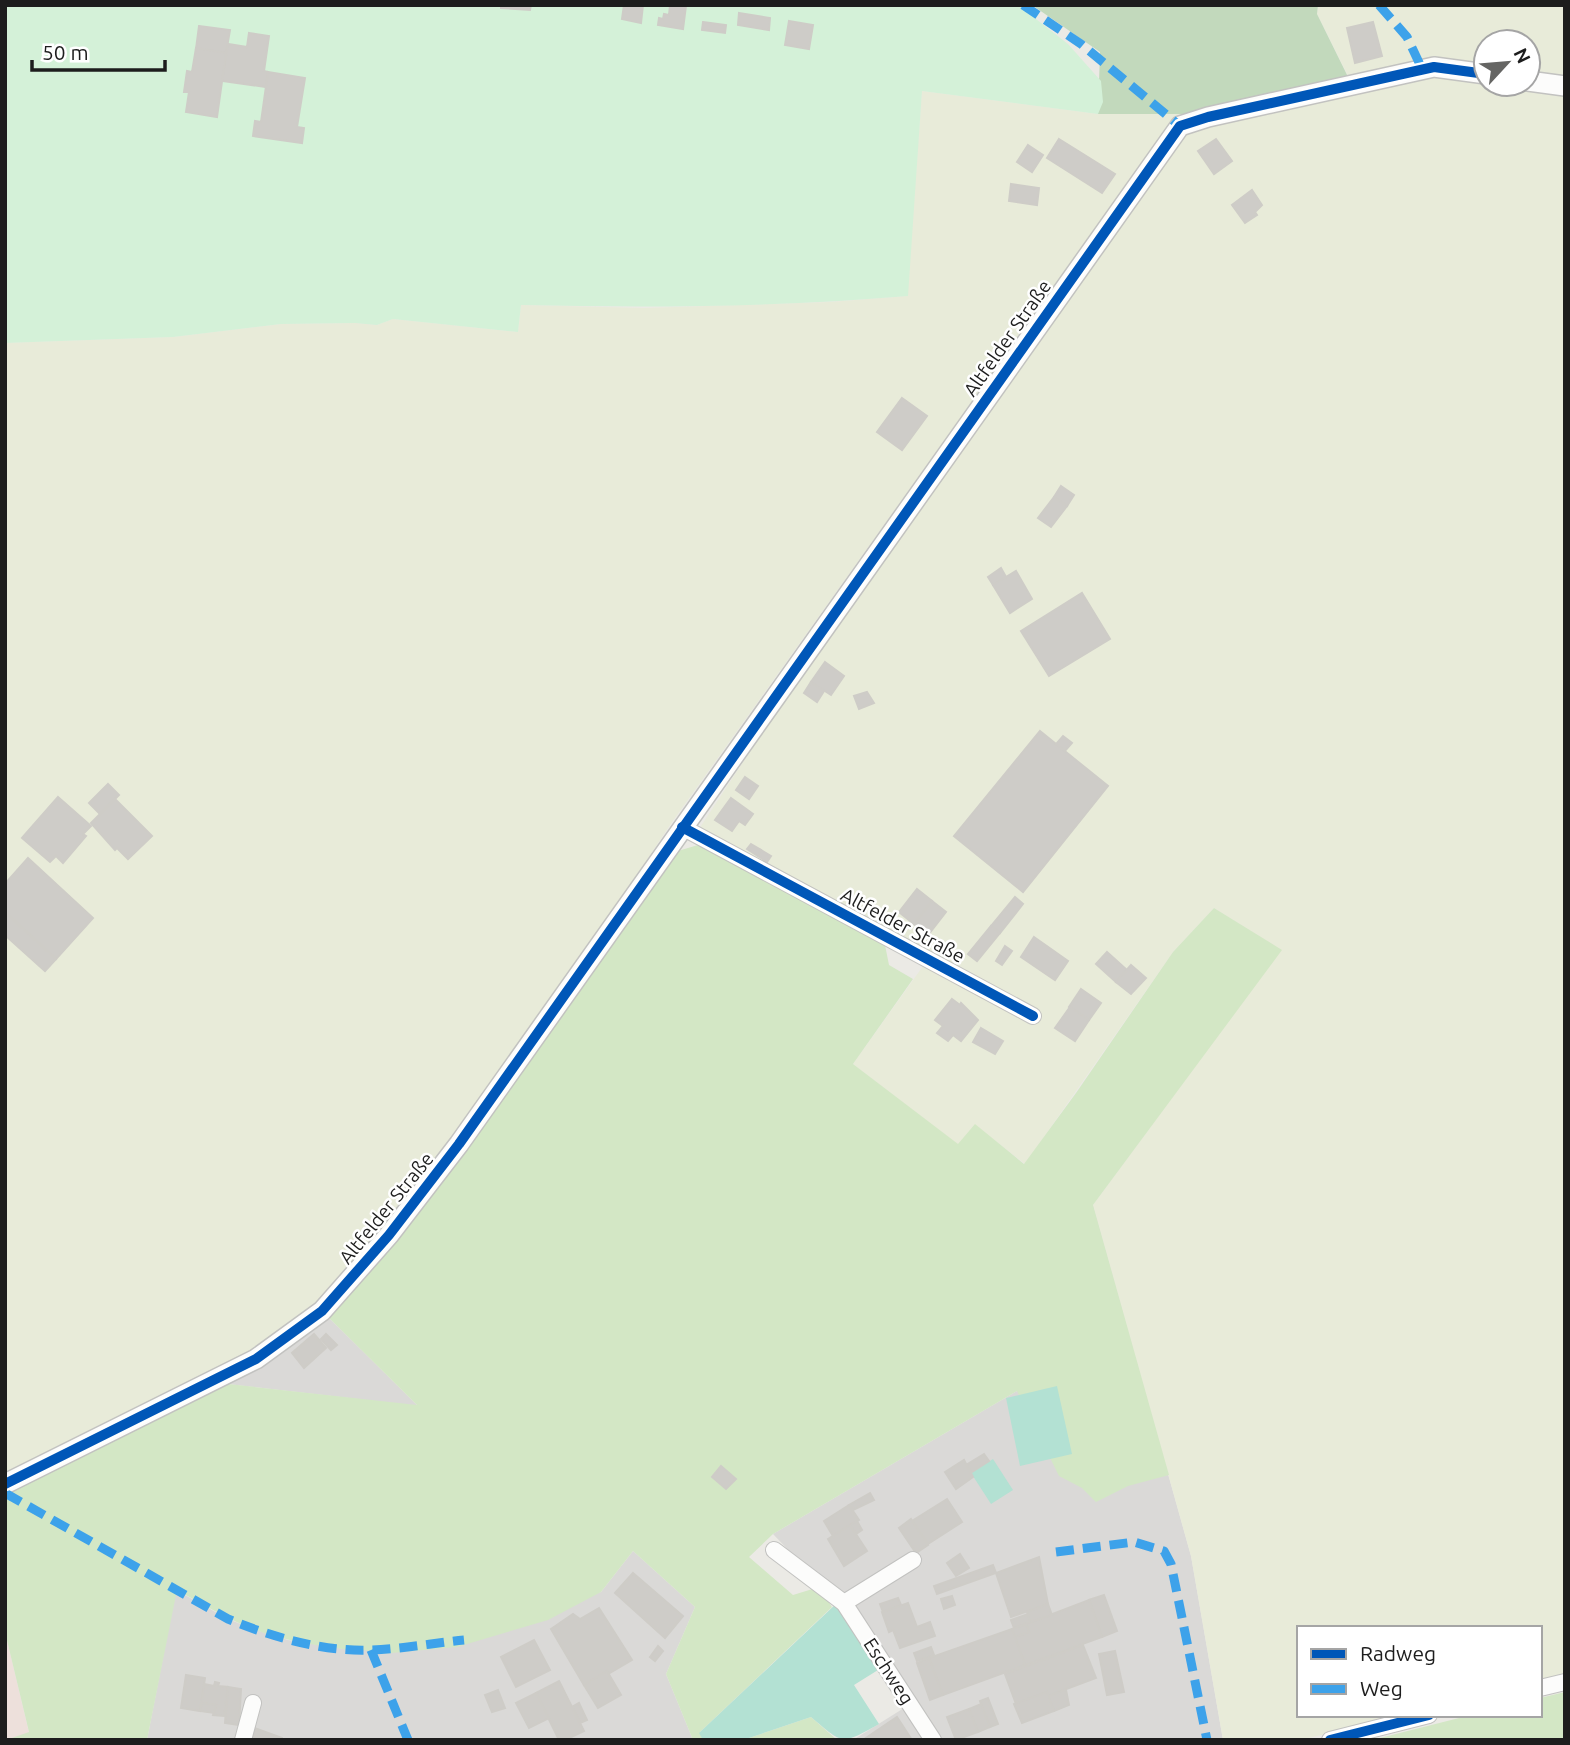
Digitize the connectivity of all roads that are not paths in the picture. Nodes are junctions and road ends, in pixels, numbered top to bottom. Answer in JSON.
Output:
{"nodes":[{"id":1,"x":1472,"y":72,"type":"edge"},
{"id":2,"x":1542,"y":83,"type":"edge"},
{"id":3,"x":1565,"y":86,"type":"edge"},
{"id":4,"x":682,"y":827,"type":"junction"},
{"id":5,"x":1033,"y":1016,"type":"dead end"},
{"id":6,"x":5,"y":1484,"type":"edge"},
{"id":7,"x":774,"y":1550,"type":"dead end"},
{"id":8,"x":913,"y":1560,"type":"dead end"},
{"id":9,"x":844,"y":1602,"type":"junction"},
{"id":10,"x":1565,"y":1682,"type":"edge"},
{"id":11,"x":1542,"y":1688,"type":"edge"},
{"id":12,"x":253,"y":1703,"type":"dead end"},
{"id":13,"x":1421,"y":1717,"type":"edge"},
{"id":14,"x":243,"y":1740,"type":"edge"},
{"id":15,"x":933,"y":1740,"type":"edge"},
{"id":16,"x":1330,"y":1740,"type":"edge"}],
"edges":[{"from":1,"to":4,"type":"street","name":"Altfelder Straße"},
{"from":2,"to":3,"type":"street"},
{"from":4,"to":5,"type":"street","name":"Altfelder Straße"},
{"from":4,"to":6,"type":"street","name":"Altfelder Straße"},
{"from":7,"to":9,"type":"street","name":"Eschweg"},
{"from":8,"to":9,"type":"street"},
{"from":9,"to":15,"type":"street","name":"Eschweg"},
{"from":10,"to":11,"type":"street"},
{"from":12,"to":14,"type":"street"},
{"from":13,"to":16,"type":"street"}]}
